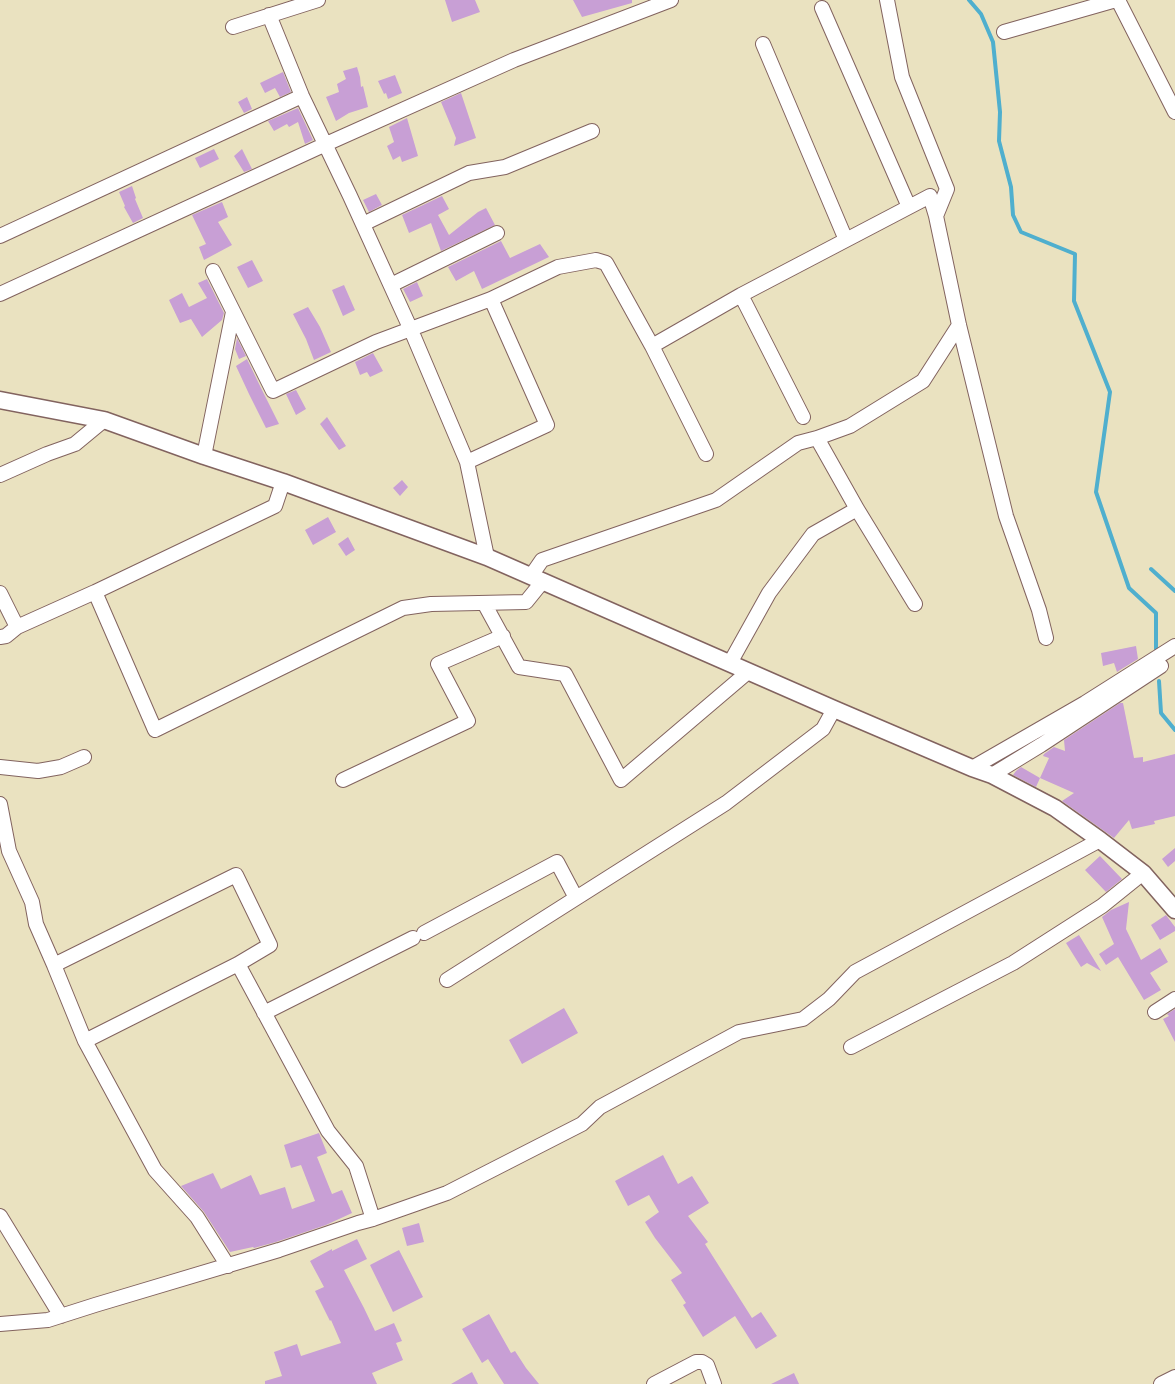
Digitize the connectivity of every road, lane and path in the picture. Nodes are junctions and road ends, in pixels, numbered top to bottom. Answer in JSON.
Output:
{"nodes":[{"id":1,"x":318,"y":0,"type":"edge"},
{"id":2,"x":671,"y":0,"type":"edge"},
{"id":3,"x":887,"y":0,"type":"edge"},
{"id":4,"x":1117,"y":0,"type":"edge"},
{"id":5,"x":822,"y":8,"type":"dead end"},
{"id":6,"x":269,"y":15,"type":"junction"},
{"id":7,"x":233,"y":27,"type":"dead end"},
{"id":8,"x":1004,"y":32,"type":"dead end"},
{"id":9,"x":763,"y":44,"type":"dead end"},
{"id":10,"x":302,"y":96,"type":"junction"},
{"id":11,"x":1175,"y":112,"type":"edge"},
{"id":12,"x":592,"y":131,"type":"dead end"},
{"id":13,"x":326,"y":144,"type":"junction"},
{"id":14,"x":909,"y":207,"type":"junction"},
{"id":15,"x":936,"y":216,"type":"junction"},
{"id":16,"x":363,"y":224,"type":"junction"},
{"id":17,"x":1,"y":231,"type":"edge"},
{"id":18,"x":497,"y":233,"type":"dead end"},
{"id":19,"x":846,"y":240,"type":"junction"},
{"id":20,"x":213,"y":271,"type":"dead end"},
{"id":21,"x":390,"y":284,"type":"junction"},
{"id":22,"x":0,"y":294,"type":"edge"},
{"id":23,"x":740,"y":295,"type":"junction"},
{"id":24,"x":491,"y":299,"type":"junction"},
{"id":25,"x":233,"y":312,"type":"junction"},
{"id":26,"x":958,"y":326,"type":"junction"},
{"id":27,"x":411,"y":330,"type":"junction"},
{"id":28,"x":652,"y":346,"type":"junction"},
{"id":29,"x":0,"y":400,"type":"edge"},
{"id":30,"x":803,"y":417,"type":"dead end"},
{"id":31,"x":104,"y":420,"type":"junction"},
{"id":32,"x":817,"y":438,"type":"junction"},
{"id":33,"x":706,"y":454,"type":"dead end"},
{"id":34,"x":204,"y":456,"type":"junction"},
{"id":35,"x":466,"y":462,"type":"junction"},
{"id":36,"x":0,"y":475,"type":"edge"},
{"id":37,"x":282,"y":482,"type":"junction"},
{"id":38,"x":857,"y":509,"type":"junction"},
{"id":39,"x":486,"y":557,"type":"junction"},
{"id":40,"x":537,"y":578,"type":"junction"},
{"id":41,"x":95,"y":592,"type":"junction"},
{"id":42,"x":0,"y":593,"type":"edge"},
{"id":43,"x":484,"y":603,"type":"junction"},
{"id":44,"x":915,"y":604,"type":"dead end"},
{"id":45,"x":16,"y":627,"type":"junction"},
{"id":46,"x":503,"y":636,"type":"junction"},
{"id":47,"x":0,"y":637,"type":"edge"},
{"id":48,"x":1046,"y":638,"type":"dead end"},
{"id":49,"x":1175,"y":646,"type":"edge"},
{"id":50,"x":1175,"y":657,"type":"edge"},
{"id":51,"x":730,"y":664,"type":"junction"},
{"id":52,"x":748,"y":672,"type":"junction"},
{"id":53,"x":834,"y":709,"type":"junction"},
{"id":54,"x":84,"y":757,"type":"dead end"},
{"id":55,"x":0,"y":767,"type":"edge"},
{"id":56,"x":972,"y":768,"type":"junction"},
{"id":57,"x":992,"y":775,"type":"junction"},
{"id":58,"x":343,"y":780,"type":"dead end"},
{"id":59,"x":0,"y":804,"type":"edge"},
{"id":60,"x":1100,"y":840,"type":"junction"},
{"id":61,"x":4,"y":853,"type":"edge"},
{"id":62,"x":1143,"y":873,"type":"junction"},
{"id":63,"x":576,"y":898,"type":"junction"},
{"id":64,"x":1175,"y":910,"type":"edge"},
{"id":65,"x":238,"y":964,"type":"junction"},
{"id":66,"x":54,"y":965,"type":"junction"},
{"id":67,"x":447,"y":980,"type":"dead end"},
{"id":68,"x":1175,"y":999,"type":"edge"},
{"id":69,"x":1155,"y":1012,"type":"dead end"},
{"id":70,"x":264,"y":1014,"type":"junction"},
{"id":71,"x":85,"y":1041,"type":"junction"},
{"id":72,"x":850,"y":1047,"type":"dead end"},
{"id":73,"x":0,"y":1216,"type":"edge"},
{"id":74,"x":373,"y":1219,"type":"junction"},
{"id":75,"x":228,"y":1266,"type":"junction"},
{"id":76,"x":61,"y":1316,"type":"junction"},
{"id":77,"x":0,"y":1324,"type":"edge"},
{"id":78,"x":1175,"y":1377,"type":"edge"},
{"id":79,"x":654,"y":1384,"type":"edge"},
{"id":80,"x":714,"y":1384,"type":"edge"},
{"id":81,"x":1161,"y":1384,"type":"edge"}],
"edges":[{"from":1,"to":6,"type":"street"},
{"from":2,"to":13,"type":"street"},
{"from":3,"to":15,"type":"street"},
{"from":4,"to":8,"type":"street"},
{"from":4,"to":11,"type":"street"},
{"from":5,"to":14,"type":"street"},
{"from":6,"to":7,"type":"street"},
{"from":6,"to":10,"type":"street"},
{"from":9,"to":19,"type":"street"},
{"from":10,"to":13,"type":"street"},
{"from":10,"to":17,"type":"street"},
{"from":12,"to":16,"type":"street"},
{"from":13,"to":16,"type":"street"},
{"from":13,"to":22,"type":"street"},
{"from":14,"to":15,"type":"street"},
{"from":14,"to":19,"type":"street"},
{"from":15,"to":26,"type":"street"},
{"from":16,"to":21,"type":"street"},
{"from":18,"to":21,"type":"street"},
{"from":19,"to":23,"type":"street"},
{"from":20,"to":25,"type":"street"},
{"from":21,"to":27,"type":"street"},
{"from":23,"to":28,"type":"street"},
{"from":23,"to":30,"type":"street"},
{"from":24,"to":27,"type":"street"},
{"from":24,"to":28,"type":"street"},
{"from":24,"to":35,"type":"street"},
{"from":25,"to":27,"type":"street"},
{"from":25,"to":34,"type":"street"},
{"from":26,"to":32,"type":"street"},
{"from":26,"to":48,"type":"street"},
{"from":27,"to":35,"type":"street"},
{"from":28,"to":33,"type":"street"},
{"from":29,"to":31,"type":"main road"},
{"from":31,"to":34,"type":"main road"},
{"from":31,"to":36,"type":"street"},
{"from":32,"to":38,"type":"street"},
{"from":32,"to":40,"type":"street"},
{"from":34,"to":37,"type":"main road"},
{"from":35,"to":39,"type":"street"},
{"from":37,"to":39,"type":"main road"},
{"from":37,"to":41,"type":"street"},
{"from":38,"to":44,"type":"street"},
{"from":38,"to":51,"type":"street"},
{"from":39,"to":40,"type":"main road"},
{"from":40,"to":43,"type":"street"},
{"from":40,"to":51,"type":"main road"},
{"from":41,"to":43,"type":"street"},
{"from":41,"to":45,"type":"street"},
{"from":42,"to":45,"type":"street"},
{"from":43,"to":46,"type":"street"},
{"from":45,"to":47,"type":"street"},
{"from":46,"to":52,"type":"street"},
{"from":46,"to":58,"type":"street"},
{"from":49,"to":56,"type":"street"},
{"from":50,"to":57,"type":"street"},
{"from":51,"to":52,"type":"main road"},
{"from":52,"to":53,"type":"main road"},
{"from":53,"to":56,"type":"main road"},
{"from":53,"to":63,"type":"street"},
{"from":54,"to":55,"type":"street"},
{"from":56,"to":57,"type":"main road"},
{"from":57,"to":60,"type":"main road"},
{"from":59,"to":61,"type":"street"},
{"from":60,"to":62,"type":"main road"},
{"from":60,"to":74,"type":"street"},
{"from":61,"to":66,"type":"street"},
{"from":62,"to":64,"type":"main road"},
{"from":62,"to":72,"type":"street"},
{"from":63,"to":67,"type":"street"},
{"from":63,"to":70,"type":"street"},
{"from":65,"to":66,"type":"street"},
{"from":65,"to":70,"type":"street"},
{"from":65,"to":71,"type":"street"},
{"from":66,"to":71,"type":"street"},
{"from":68,"to":69,"type":"street"},
{"from":70,"to":74,"type":"street"},
{"from":71,"to":75,"type":"street"},
{"from":73,"to":76,"type":"street"},
{"from":74,"to":75,"type":"street"},
{"from":75,"to":76,"type":"street"},
{"from":76,"to":77,"type":"street"},
{"from":78,"to":81,"type":"street"},
{"from":79,"to":80,"type":"street"}]}
